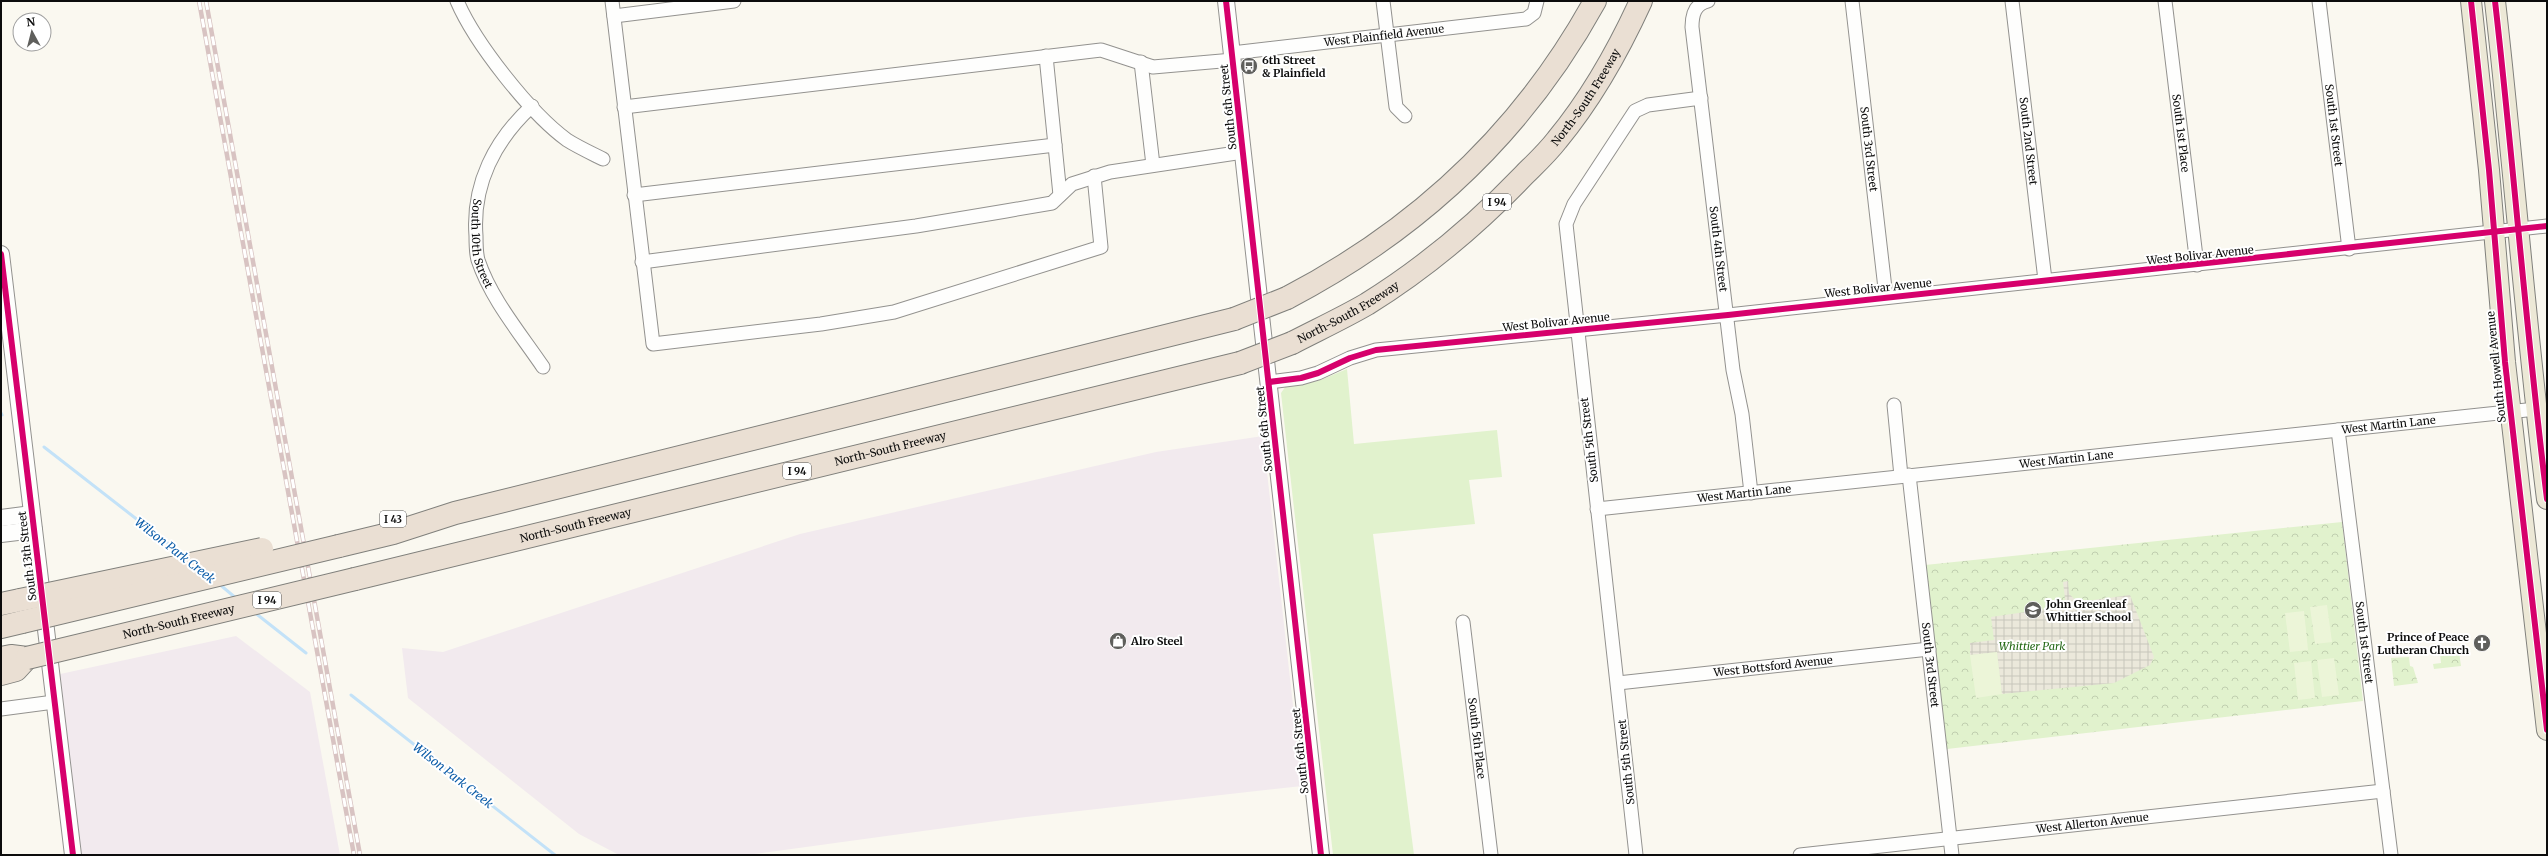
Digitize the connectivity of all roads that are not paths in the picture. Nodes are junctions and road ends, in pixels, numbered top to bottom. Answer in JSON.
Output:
{"nodes":[{"id":1,"x":457,"y":1,"type":"edge"},
{"id":2,"x":612,"y":1,"type":"edge"},
{"id":3,"x":734,"y":1,"type":"edge"},
{"id":4,"x":1226,"y":1,"type":"edge"},
{"id":5,"x":1383,"y":1,"type":"edge"},
{"id":6,"x":1595,"y":1,"type":"edge"},
{"id":7,"x":1641,"y":1,"type":"edge"},
{"id":8,"x":1852,"y":1,"type":"edge"},
{"id":9,"x":2012,"y":1,"type":"edge"},
{"id":10,"x":2165,"y":1,"type":"edge"},
{"id":11,"x":2319,"y":1,"type":"edge"},
{"id":12,"x":2471,"y":1,"type":"edge"},
{"id":13,"x":2495,"y":1,"type":"edge"},
{"id":14,"x":1703,"y":4,"type":"edge"},
{"id":15,"x":1536,"y":7,"type":"edge"},
{"id":16,"x":614,"y":16,"type":"junction"},
{"id":17,"x":1387,"y":35,"type":"junction"},
{"id":18,"x":1046,"y":56,"type":"junction"},
{"id":19,"x":1233,"y":56,"type":"junction"},
{"id":20,"x":1141,"y":62,"type":"junction"},
{"id":21,"x":1701,"y":98,"type":"junction"},
{"id":22,"x":532,"y":106,"type":"junction"},
{"id":23,"x":624,"y":107,"type":"junction"},
{"id":24,"x":1405,"y":116,"type":"dead end"},
{"id":25,"x":1055,"y":144,"type":"junction"},
{"id":26,"x":1243,"y":152,"type":"junction"},
{"id":27,"x":602,"y":159,"type":"dead end"},
{"id":28,"x":1153,"y":165,"type":"junction"},
{"id":29,"x":1094,"y":176,"type":"junction"},
{"id":30,"x":634,"y":194,"type":"junction"},
{"id":31,"x":1060,"y":195,"type":"junction"},
{"id":32,"x":2547,"y":226,"type":"edge"},
{"id":33,"x":2518,"y":230,"type":"junction"},
{"id":34,"x":2494,"y":233,"type":"junction"},
{"id":35,"x":2349,"y":249,"type":"junction"},
{"id":36,"x":1,"y":254,"type":"edge"},
{"id":37,"x":642,"y":262,"type":"junction"},
{"id":38,"x":2197,"y":265,"type":"junction"},
{"id":39,"x":2045,"y":280,"type":"junction"},
{"id":40,"x":1886,"y":297,"type":"junction"},
{"id":41,"x":1728,"y":315,"type":"junction"},
{"id":42,"x":1576,"y":330,"type":"junction"},
{"id":43,"x":543,"y":366,"type":"dead end"},
{"id":44,"x":1269,"y":382,"type":"junction"},
{"id":45,"x":1894,"y":405,"type":"dead end"},
{"id":46,"x":2536,"y":409,"type":"junction"},
{"id":47,"x":2511,"y":411,"type":"junction"},
{"id":48,"x":2338,"y":430,"type":"junction"},
{"id":49,"x":1905,"y":476,"type":"junction"},
{"id":50,"x":1751,"y":493,"type":"junction"},
{"id":51,"x":2547,"y":499,"type":"edge"},
{"id":52,"x":1597,"y":509,"type":"junction"},
{"id":53,"x":1,"y":518,"type":"edge"},
{"id":54,"x":33,"y":522,"type":"junction"},
{"id":55,"x":1,"y":534,"type":"edge"},
{"id":56,"x":336,"y":539,"type":"junction"},
{"id":57,"x":2539,"y":592,"type":"edge"},
{"id":58,"x":10,"y":602,"type":"edge"},
{"id":59,"x":1463,"y":622,"type":"dead end"},
{"id":60,"x":1,"y":627,"type":"edge"},
{"id":61,"x":1929,"y":649,"type":"junction"},
{"id":62,"x":1,"y":658,"type":"edge"},
{"id":63,"x":27,"y":658,"type":"junction"},
{"id":64,"x":1,"y":674,"type":"edge"},
{"id":65,"x":1618,"y":684,"type":"junction"},
{"id":66,"x":54,"y":702,"type":"junction"},
{"id":67,"x":1,"y":709,"type":"edge"},
{"id":68,"x":2547,"y":730,"type":"edge"},
{"id":69,"x":2383,"y":791,"type":"junction"},
{"id":70,"x":1950,"y":838,"type":"junction"},
{"id":71,"x":73,"y":855,"type":"edge"},
{"id":72,"x":1321,"y":855,"type":"edge"},
{"id":73,"x":1491,"y":855,"type":"edge"},
{"id":74,"x":1636,"y":855,"type":"edge"},
{"id":75,"x":1800,"y":855,"type":"edge"},
{"id":76,"x":1952,"y":855,"type":"edge"},
{"id":77,"x":2391,"y":855,"type":"edge"}],
"edges":[{"from":1,"to":22,"type":"street"},
{"from":2,"to":16,"type":"street"},
{"from":3,"to":16,"type":"street"},
{"from":4,"to":19,"type":"street","name":"South 6th Street"},
{"from":5,"to":17,"type":"street"},
{"from":6,"to":56,"type":"highway","bridge":true},
{"from":7,"to":63,"type":"highway","name":"North-South Freeway","number":"I 94","bridge":true},
{"from":8,"to":40,"type":"street","name":"South 3rd Street"},
{"from":9,"to":39,"type":"street","name":"South 2nd Street"},
{"from":10,"to":38,"type":"street","name":"South 1st Place"},
{"from":11,"to":35,"type":"street","name":"South 1st Street"},
{"from":12,"to":34,"type":"main road","name":"South Howell Avenue"},
{"from":13,"to":33,"type":"main road"},
{"from":14,"to":21,"type":"street","name":"South 4th Street"},
{"from":15,"to":17,"type":"street","name":"West Plainfield Avenue"},
{"from":16,"to":23,"type":"street"},
{"from":17,"to":19,"type":"street","name":"West Plainfield Avenue"},
{"from":17,"to":24,"type":"street"},
{"from":18,"to":20,"type":"street","name":"West Plainfield Avenue"},
{"from":18,"to":23,"type":"street","name":"West Plainfield Avenue"},
{"from":18,"to":25,"type":"street"},
{"from":19,"to":20,"type":"street","name":"West Plainfield Avenue"},
{"from":19,"to":26,"type":"street","name":"South 6th Street"},
{"from":20,"to":28,"type":"street"},
{"from":21,"to":41,"type":"street","name":"South 4th Street"},
{"from":21,"to":42,"type":"street","name":"South 5th Street"},
{"from":22,"to":27,"type":"street"},
{"from":22,"to":43,"type":"street","name":"South 10th Street"},
{"from":23,"to":30,"type":"street"},
{"from":25,"to":30,"type":"street"},
{"from":25,"to":31,"type":"street"},
{"from":26,"to":28,"type":"street"},
{"from":26,"to":44,"type":"street","name":"South 6th Street"},
{"from":28,"to":29,"type":"street"},
{"from":29,"to":31,"type":"street"},
{"from":29,"to":37,"type":"street"},
{"from":30,"to":37,"type":"street"},
{"from":31,"to":37,"type":"street"},
{"from":32,"to":33,"type":"street","name":"West Bolivar Avenue"},
{"from":33,"to":34,"type":"street","name":"West Bolivar Avenue"},
{"from":33,"to":46,"type":"main road"},
{"from":34,"to":35,"type":"street","name":"West Bolivar Avenue"},
{"from":34,"to":47,"type":"main road","name":"South Howell Avenue"},
{"from":35,"to":38,"type":"street","name":"West Bolivar Avenue"},
{"from":36,"to":54,"type":"street","name":"South 13th Street"},
{"from":38,"to":39,"type":"street","name":"West Bolivar Avenue"},
{"from":39,"to":40,"type":"street","name":"West Bolivar Avenue"},
{"from":40,"to":41,"type":"street","name":"West Bolivar Avenue"},
{"from":41,"to":42,"type":"street","name":"West Bolivar Avenue"},
{"from":41,"to":50,"type":"street","name":"South 4th Street"},
{"from":42,"to":44,"type":"street","name":"West Bolivar Avenue"},
{"from":42,"to":52,"type":"street","name":"South 5th Street"},
{"from":44,"to":72,"type":"street","name":"South 6th Street"},
{"from":45,"to":49,"type":"street","name":"South 3rd Street"},
{"from":46,"to":47,"type":"street","name":"West Martin Lane"},
{"from":46,"to":51,"type":"main road"},
{"from":47,"to":48,"type":"street","name":"West Martin Lane"},
{"from":47,"to":57,"type":"main road","name":"South Howell Avenue"},
{"from":48,"to":49,"type":"street","name":"West Martin Lane"},
{"from":48,"to":69,"type":"street","name":"South 1st Street"},
{"from":49,"to":50,"type":"street","name":"West Martin Lane"},
{"from":49,"to":61,"type":"street","name":"South 3rd Street"},
{"from":50,"to":52,"type":"street","name":"West Martin Lane"},
{"from":52,"to":65,"type":"street","name":"South 5th Street"},
{"from":53,"to":54,"type":"street"},
{"from":54,"to":55,"type":"street"},
{"from":54,"to":66,"type":"street","name":"South 13th Street"},
{"from":56,"to":58,"type":"highway","bridge":true},
{"from":56,"to":60,"type":"highway","bridge":true},
{"from":57,"to":68,"type":"main road","name":"South Howell Avenue"},
{"from":59,"to":73,"type":"street","name":"South 5th Place"},
{"from":61,"to":65,"type":"street","name":"West Bottsford Avenue"},
{"from":61,"to":70,"type":"street","name":"South 3rd Street"},
{"from":62,"to":63,"type":"highway","name":"North-South Freeway","number":"I 94"},
{"from":63,"to":64,"type":"highway"},
{"from":65,"to":74,"type":"street","name":"South 5th Street"},
{"from":66,"to":67,"type":"street"},
{"from":66,"to":71,"type":"street","name":"South 13th Street"},
{"from":69,"to":70,"type":"street","name":"West Allerton Avenue"},
{"from":69,"to":77,"type":"street","name":"South 1st Street"},
{"from":70,"to":75,"type":"street","name":"West Allerton Avenue"},
{"from":70,"to":76,"type":"street","name":"South 3rd Street"}]}
